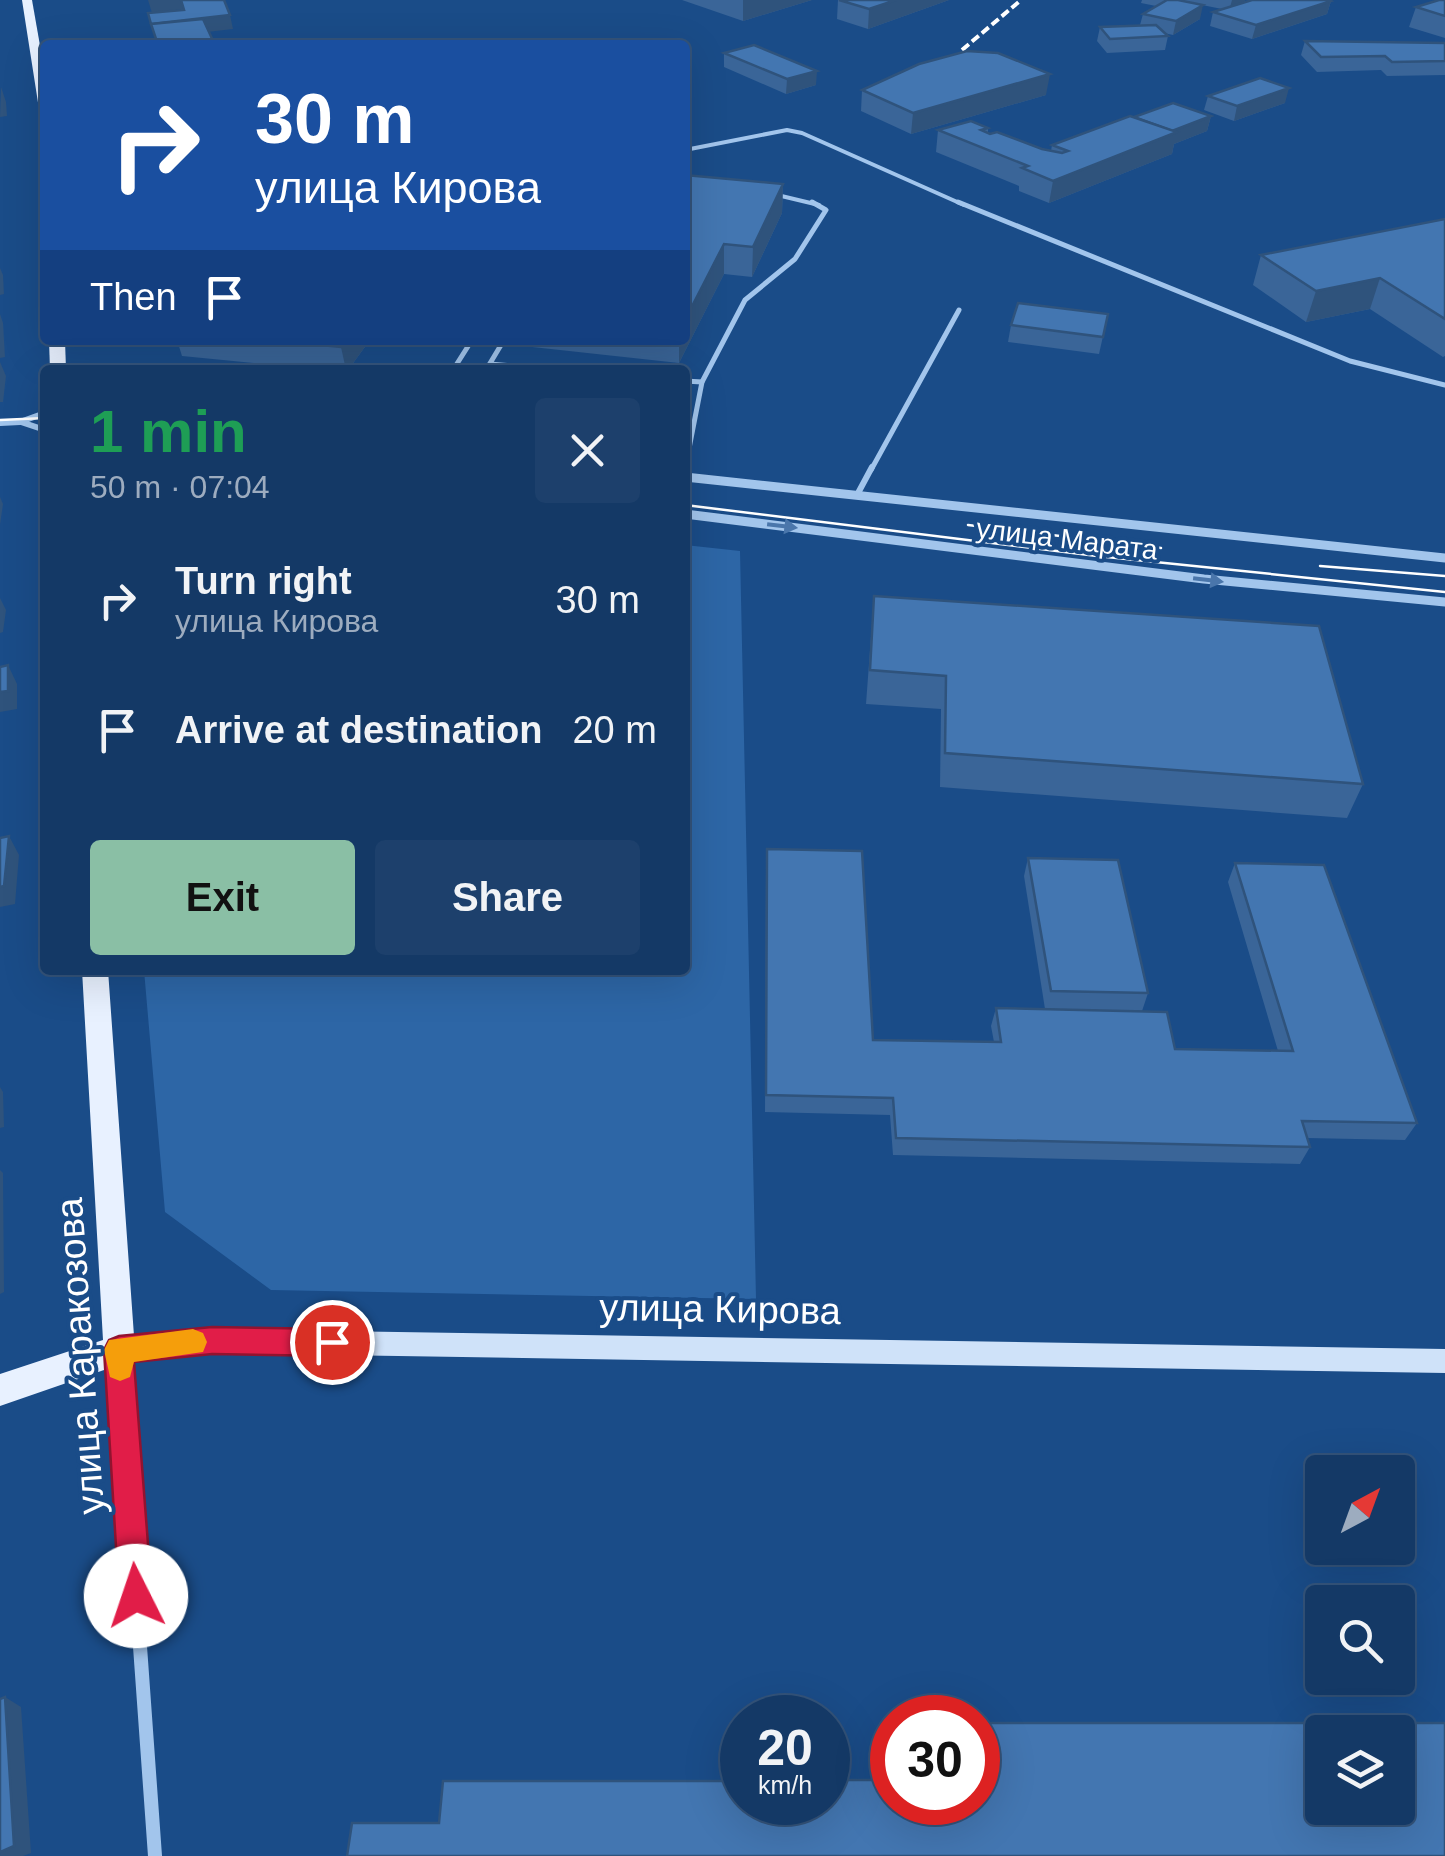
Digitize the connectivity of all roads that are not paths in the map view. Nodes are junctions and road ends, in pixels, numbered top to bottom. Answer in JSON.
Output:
{"nodes":[{"id":1,"x":27,"y":0,"type":"edge"},
{"id":2,"x":40,"y":79,"type":"edge"},
{"id":3,"x":690,"y":149,"type":"edge"},
{"id":4,"x":760,"y":192,"type":"edge"},
{"id":5,"x":959,"y":310,"type":"dead end"},
{"id":6,"x":690,"y":381,"type":"edge"},
{"id":7,"x":702,"y":382,"type":"junction"},
{"id":8,"x":1445,"y":385,"type":"edge"},
{"id":9,"x":690,"y":412,"type":"edge"},
{"id":10,"x":695,"y":413,"type":"junction"},
{"id":11,"x":40,"y":415,"type":"edge"},
{"id":12,"x":20,"y":422,"type":"junction"},
{"id":13,"x":0,"y":424,"type":"edge"},
{"id":14,"x":40,"y":428,"type":"edge"},
{"id":15,"x":690,"y":443,"type":"edge"},
{"id":16,"x":690,"y":474,"type":"edge"},
{"id":17,"x":856,"y":495,"type":"junction"},
{"id":18,"x":690,"y":515,"type":"edge"},
{"id":19,"x":1445,"y":558,"type":"edge"},
{"id":20,"x":1445,"y":602,"type":"edge"},
{"id":21,"x":94,"y":975,"type":"edge"},
{"id":22,"x":119,"y":1350,"type":"junction"},
{"id":23,"x":1445,"y":1361,"type":"edge"},
{"id":24,"x":0,"y":1390,"type":"edge"},
{"id":25,"x":154,"y":1856,"type":"edge"}],
"edges":[{"from":1,"to":2,"type":"main road"},
{"from":3,"to":8,"type":"lane"},
{"from":4,"to":7,"type":"lane"},
{"from":5,"to":17,"type":"lane"},
{"from":6,"to":7,"type":"lane"},
{"from":7,"to":10,"type":"lane"},
{"from":9,"to":10,"type":"lane"},
{"from":10,"to":15,"type":"lane"},
{"from":11,"to":12,"type":"street"},
{"from":12,"to":13,"type":"street"},
{"from":12,"to":14,"type":"street"},
{"from":16,"to":17,"type":"street","name":"улица Марата"},
{"from":17,"to":19,"type":"street","name":"улица Марата"},
{"from":18,"to":20,"type":"street","name":"улица Марата","one_way":true},
{"from":21,"to":22,"type":"main road","name":"улица Каракозова"},
{"from":22,"to":23,"type":"main road","name":"улица Кирова"},
{"from":22,"to":24,"type":"main road","name":"улица Кирова"},
{"from":22,"to":25,"type":"street","name":"улица Каракозова"}]}
